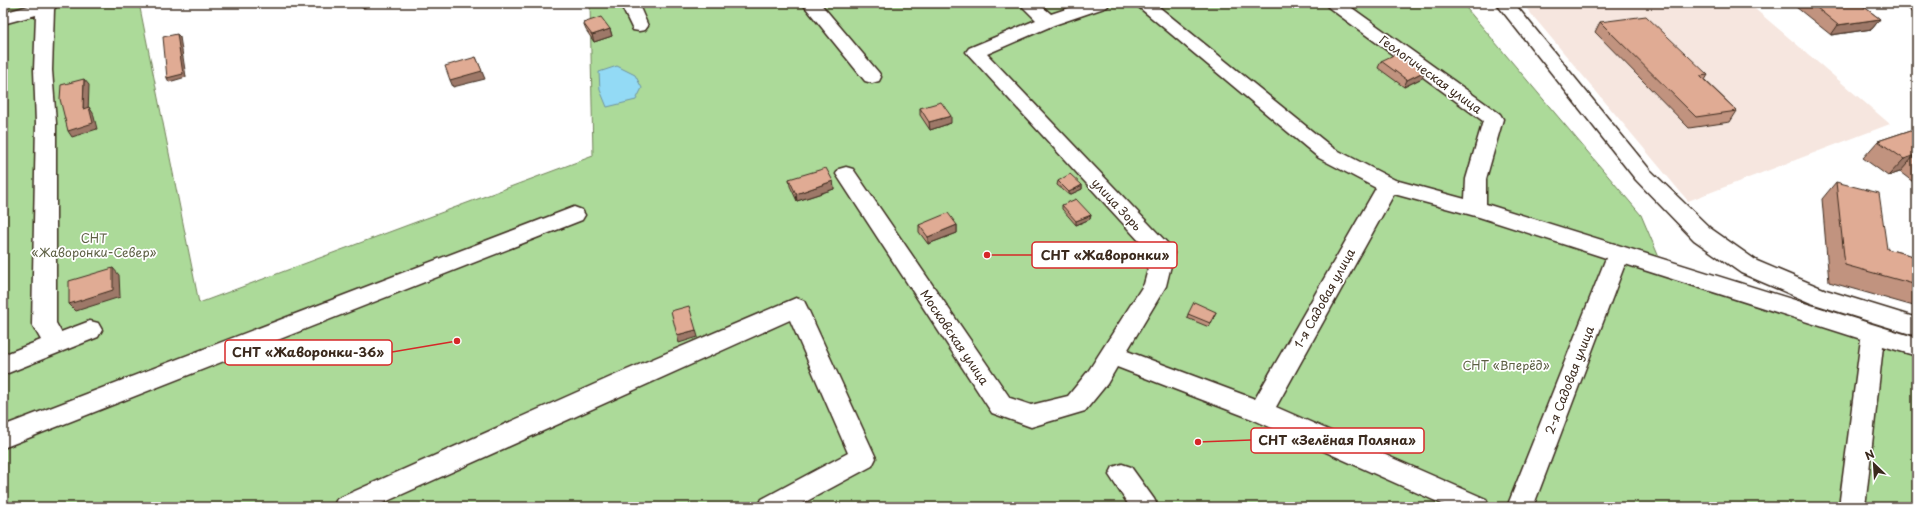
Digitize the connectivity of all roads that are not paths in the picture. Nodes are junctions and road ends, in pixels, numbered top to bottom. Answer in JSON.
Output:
{"nodes":[{"id":1,"x":629,"y":3,"type":"edge"},
{"id":2,"x":811,"y":3,"type":"edge"},
{"id":3,"x":1028,"y":3,"type":"edge"},
{"id":4,"x":1101,"y":3,"type":"edge"},
{"id":5,"x":1143,"y":3,"type":"edge"},
{"id":6,"x":1334,"y":3,"type":"edge"},
{"id":7,"x":1506,"y":3,"type":"edge"},
{"id":8,"x":48,"y":5,"type":"edge"},
{"id":9,"x":3,"y":19,"type":"edge"},
{"id":10,"x":1048,"y":20,"type":"junction"},
{"id":11,"x":639,"y":26,"type":"dead end"},
{"id":12,"x":872,"y":77,"type":"dead end"},
{"id":13,"x":846,"y":174,"type":"dead end"},
{"id":14,"x":1388,"y":185,"type":"junction"},
{"id":15,"x":1475,"y":208,"type":"junction"},
{"id":16,"x":574,"y":215,"type":"dead end"},
{"id":17,"x":1618,"y":254,"type":"junction"},
{"id":18,"x":1917,"y":326,"type":"edge"},
{"id":19,"x":90,"y":330,"type":"dead end"},
{"id":20,"x":1873,"y":334,"type":"junction"},
{"id":21,"x":55,"y":343,"type":"junction"},
{"id":22,"x":1917,"y":347,"type":"edge"},
{"id":23,"x":1111,"y":355,"type":"junction"},
{"id":24,"x":3,"y":365,"type":"edge"},
{"id":25,"x":1098,"y":377,"type":"joint"},
{"id":26,"x":1261,"y":412,"type":"junction"},
{"id":27,"x":3,"y":437,"type":"edge"},
{"id":28,"x":1122,"y":475,"type":"dead end"},
{"id":29,"x":346,"y":507,"type":"edge"},
{"id":30,"x":771,"y":507,"type":"edge"},
{"id":31,"x":1145,"y":507,"type":"edge"},
{"id":32,"x":1477,"y":507,"type":"edge"},
{"id":33,"x":1520,"y":507,"type":"edge"},
{"id":34,"x":1852,"y":507,"type":"edge"}],
"edges":[{"from":1,"to":11,"type":"street"},
{"from":2,"to":12,"type":"street"},
{"from":3,"to":10,"type":"street"},
{"from":4,"to":10,"type":"street"},
{"from":5,"to":14,"type":"street"},
{"from":6,"to":15,"type":"street","name":"Геологическая улица"},
{"from":7,"to":18,"type":"street"},
{"from":8,"to":9,"type":"street"},
{"from":8,"to":21,"type":"street"},
{"from":10,"to":23,"type":"street","name":"улица Зорь"},
{"from":13,"to":25,"type":"street","name":"Московская улица"},
{"from":14,"to":15,"type":"street"},
{"from":14,"to":26,"type":"street","name":"1-я Садовая улица"},
{"from":15,"to":17,"type":"street"},
{"from":16,"to":27,"type":"street"},
{"from":17,"to":20,"type":"street"},
{"from":17,"to":33,"type":"street","name":"2-я Садовая улица"},
{"from":19,"to":21,"type":"street"},
{"from":20,"to":22,"type":"street"},
{"from":20,"to":34,"type":"street"},
{"from":21,"to":24,"type":"street"},
{"from":23,"to":25,"type":"street","name":"улица Зорь"},
{"from":23,"to":26,"type":"street"},
{"from":26,"to":32,"type":"street"},
{"from":28,"to":31,"type":"street"},
{"from":29,"to":30,"type":"street"}]}
